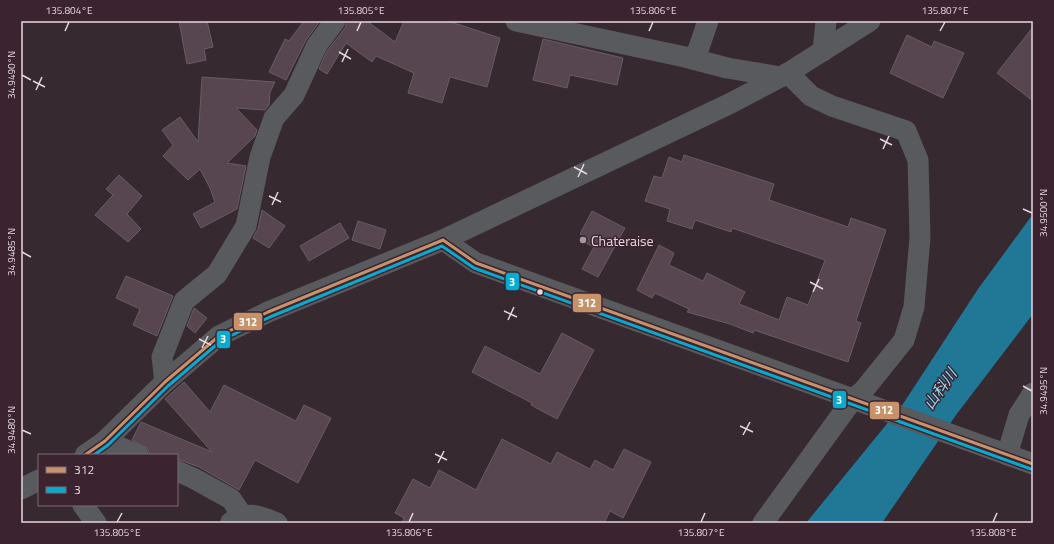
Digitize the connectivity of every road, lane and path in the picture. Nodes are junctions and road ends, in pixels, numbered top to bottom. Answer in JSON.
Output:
{"nodes":[{"id":1,"x":335,"y":21,"type":"edge"},
{"id":2,"x":516,"y":21,"type":"edge"},
{"id":3,"x":708,"y":21,"type":"edge"},
{"id":4,"x":826,"y":21,"type":"edge"},
{"id":5,"x":870,"y":21,"type":"edge"},
{"id":6,"x":823,"y":51,"type":"junction"},
{"id":7,"x":695,"y":59,"type":"junction"},
{"id":8,"x":785,"y":75,"type":"junction"},
{"id":9,"x":443,"y":240,"type":"junction"},
{"id":10,"x":165,"y":382,"type":"junction"},
{"id":11,"x":1033,"y":394,"type":"edge"},
{"id":12,"x":858,"y":401,"type":"junction"},
{"id":13,"x":105,"y":441,"type":"junction"},
{"id":14,"x":86,"y":454,"type":"edge"},
{"id":15,"x":136,"y":454,"type":"edge"},
{"id":16,"x":1007,"y":455,"type":"junction"},
{"id":17,"x":1033,"y":464,"type":"edge"},
{"id":18,"x":178,"y":471,"type":"edge"},
{"id":19,"x":38,"y":480,"type":"edge"},
{"id":20,"x":21,"y":489,"type":"edge"},
{"id":21,"x":84,"y":506,"type":"edge"},
{"id":22,"x":236,"y":519,"type":"edge"},
{"id":23,"x":96,"y":523,"type":"edge"},
{"id":24,"x":276,"y":523,"type":"edge"},
{"id":25,"x":763,"y":523,"type":"edge"}],
"edges":[{"from":1,"to":10,"type":"street"},
{"from":2,"to":7,"type":"street"},
{"from":3,"to":7,"type":"street"},
{"from":4,"to":6,"type":"street"},
{"from":5,"to":6,"type":"street"},
{"from":6,"to":8,"type":"street"},
{"from":7,"to":8,"type":"street"},
{"from":8,"to":9,"type":"street"},
{"from":8,"to":12,"type":"street"},
{"from":9,"to":10,"type":"street"},
{"from":9,"to":12,"type":"street"},
{"from":10,"to":13,"type":"street"},
{"from":11,"to":16,"type":"street"},
{"from":12,"to":16,"type":"street"},
{"from":12,"to":25,"type":"street"},
{"from":13,"to":14,"type":"street"},
{"from":13,"to":15,"type":"street"},
{"from":16,"to":17,"type":"street"},
{"from":18,"to":22,"type":"street"},
{"from":19,"to":20,"type":"street"},
{"from":21,"to":23,"type":"street"},
{"from":22,"to":24,"type":"street"}]}
